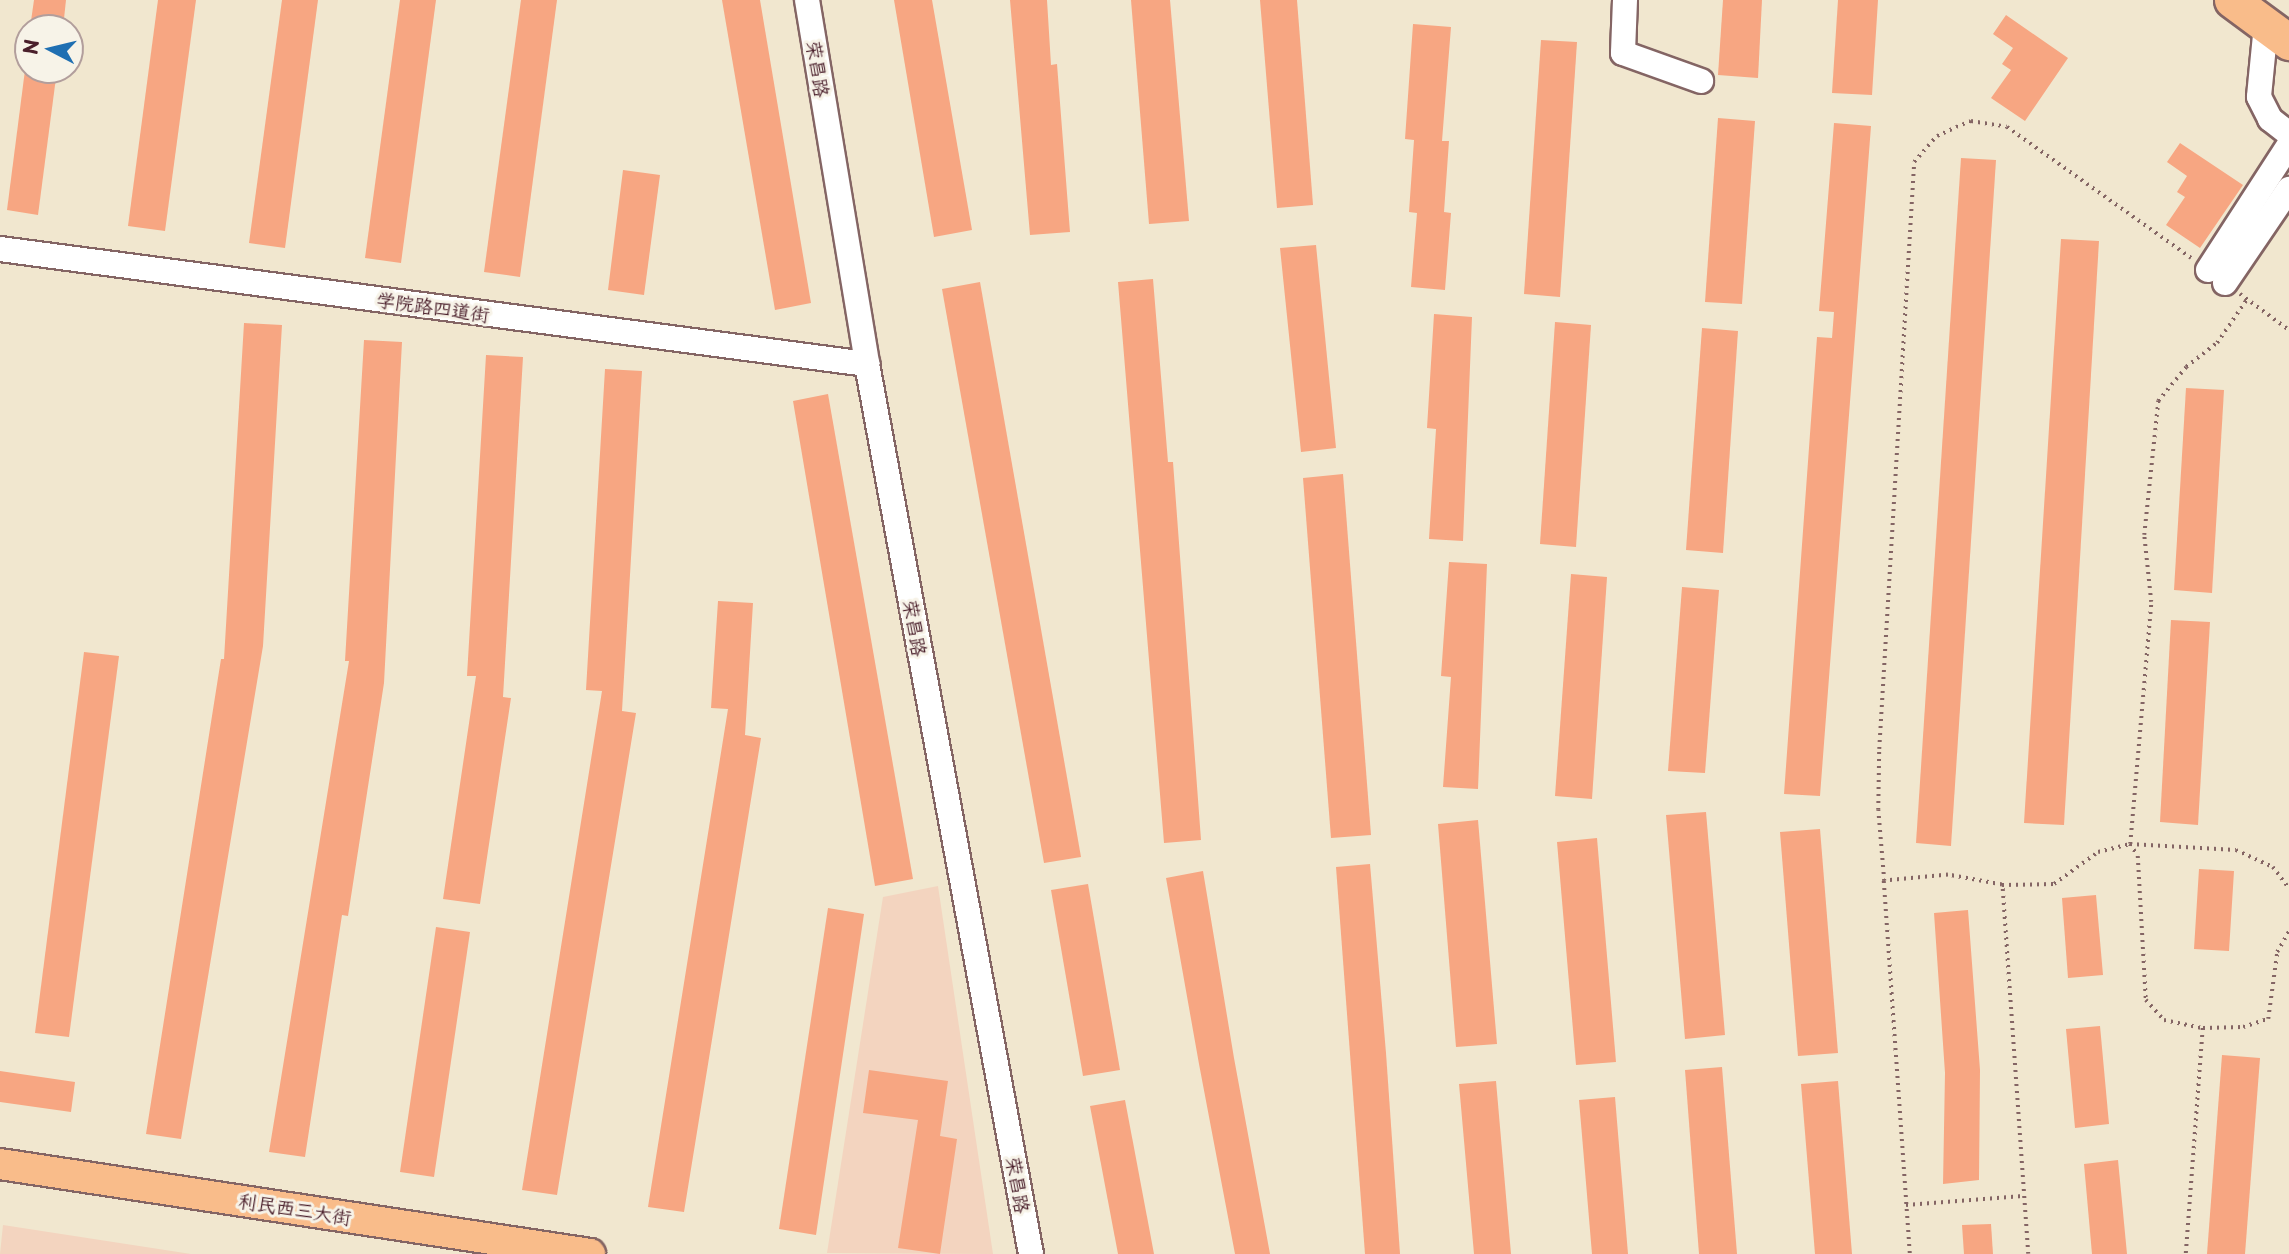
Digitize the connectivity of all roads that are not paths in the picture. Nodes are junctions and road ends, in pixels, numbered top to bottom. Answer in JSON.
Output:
{"nodes":[{"id":1,"x":807,"y":0,"type":"edge"},
{"id":2,"x":1625,"y":0,"type":"edge"},
{"id":3,"x":2232,"y":0,"type":"edge"},
{"id":4,"x":2278,"y":34,"type":"edge"},
{"id":5,"x":1701,"y":81,"type":"dead end"},
{"id":6,"x":2289,"y":134,"type":"edge"},
{"id":7,"x":2289,"y":145,"type":"edge"},
{"id":8,"x":2289,"y":189,"type":"edge"},
{"id":9,"x":0,"y":249,"type":"edge"},
{"id":10,"x":867,"y":364,"type":"junction"},
{"id":11,"x":0,"y":1164,"type":"edge"},
{"id":12,"x":0,"y":1182,"type":"edge"},
{"id":13,"x":496,"y":1254,"type":"edge"},
{"id":14,"x":590,"y":1254,"type":"edge"},
{"id":15,"x":1031,"y":1254,"type":"edge"}],
"edges":[{"from":1,"to":10,"type":"street","name":"荣昌路"},
{"from":2,"to":5,"type":"street"},
{"from":3,"to":4,"type":"highway"},
{"from":4,"to":6,"type":"street"},
{"from":7,"to":8,"type":"street"},
{"from":9,"to":10,"type":"street","name":"学院路四道街"},
{"from":10,"to":15,"type":"street","name":"荣昌路"},
{"from":11,"to":14,"type":"main road","name":"利民西三大街"},
{"from":12,"to":13,"type":"main road","name":"利民西三大街"}]}
